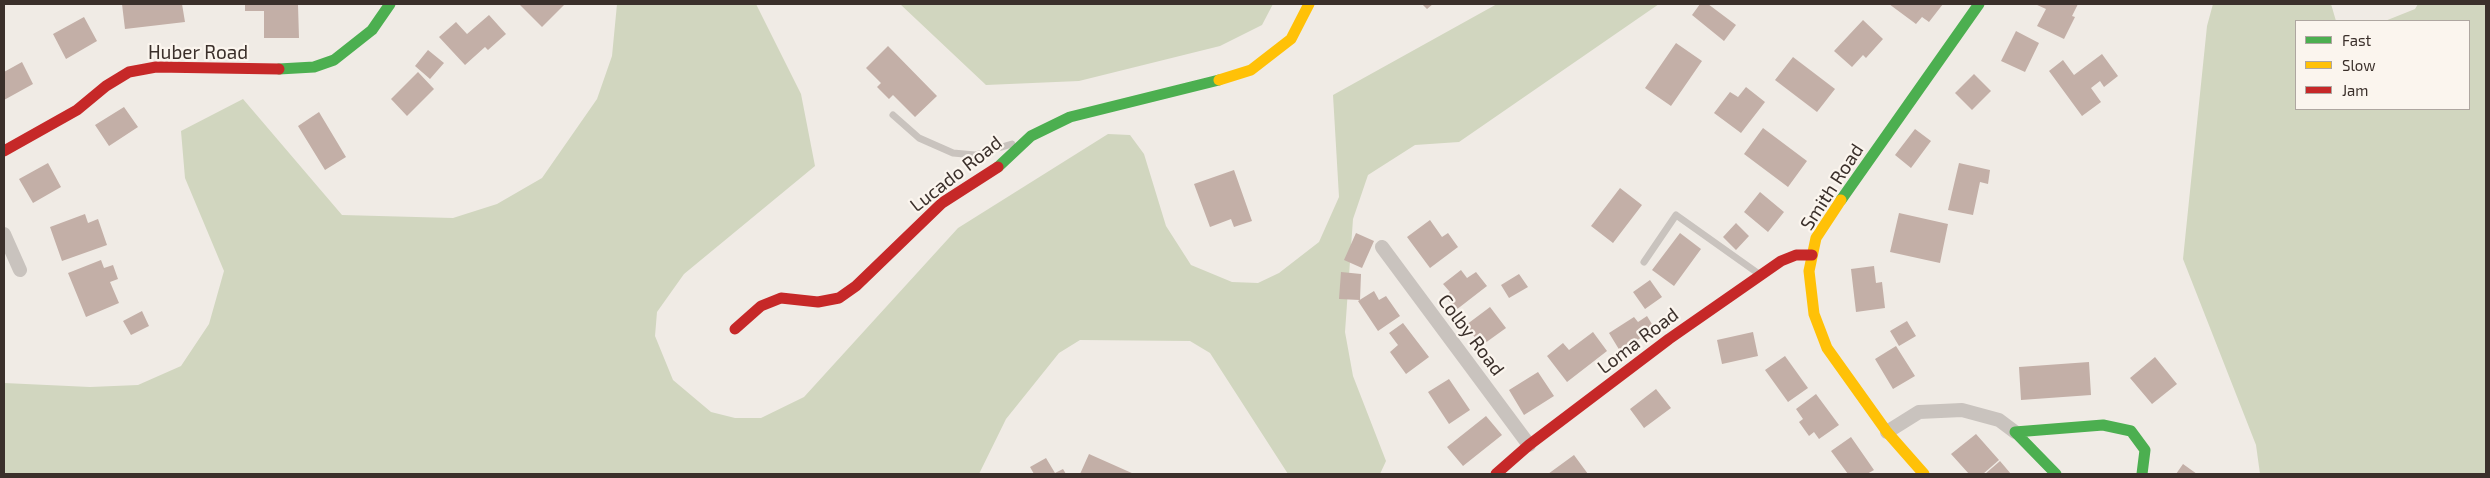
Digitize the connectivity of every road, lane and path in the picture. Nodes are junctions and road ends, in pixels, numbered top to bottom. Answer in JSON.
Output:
{"nodes":[{"id":1,"x":390,"y":4,"type":"edge"},
{"id":2,"x":1309,"y":4,"type":"edge"},
{"id":3,"x":1979,"y":4,"type":"edge"},
{"id":4,"x":893,"y":116,"type":"dead end"},
{"id":5,"x":1031,"y":136,"type":"junction"},
{"id":6,"x":4,"y":151,"type":"edge"},
{"id":7,"x":4,"y":234,"type":"edge"},
{"id":8,"x":1382,"y":247,"type":"dead end"},
{"id":9,"x":1812,"y":255,"type":"junction"},
{"id":10,"x":1644,"y":262,"type":"dead end"},
{"id":11,"x":20,"y":270,"type":"dead end"},
{"id":12,"x":1760,"y":275,"type":"junction"},
{"id":13,"x":735,"y":329,"type":"dead end"},
{"id":14,"x":1888,"y":432,"type":"junction"},
{"id":15,"x":2015,"y":432,"type":"junction"},
{"id":16,"x":1529,"y":445,"type":"junction"},
{"id":17,"x":1496,"y":474,"type":"edge"},
{"id":18,"x":1924,"y":474,"type":"edge"},
{"id":19,"x":2056,"y":474,"type":"edge"},
{"id":20,"x":2142,"y":474,"type":"edge"}],
"edges":[{"from":1,"to":6,"type":"street","name":"Huber Road"},
{"from":2,"to":5,"type":"street","name":"Lucado Road"},
{"from":3,"to":9,"type":"street","name":"Smith Road"},
{"from":4,"to":5,"type":"lane"},
{"from":5,"to":13,"type":"street","name":"Lucado Road"},
{"from":7,"to":11,"type":"street"},
{"from":8,"to":16,"type":"street","name":"Colby Road"},
{"from":9,"to":12,"type":"street","name":"Loma Road"},
{"from":9,"to":14,"type":"street","name":"Smith Road"},
{"from":10,"to":12,"type":"lane"},
{"from":12,"to":16,"type":"street","name":"Loma Road"},
{"from":14,"to":15,"type":"street"},
{"from":14,"to":18,"type":"street","name":"Smith Road"},
{"from":15,"to":19,"type":"street"},
{"from":15,"to":20,"type":"street"},
{"from":16,"to":17,"type":"street","name":"Loma Road"}]}
